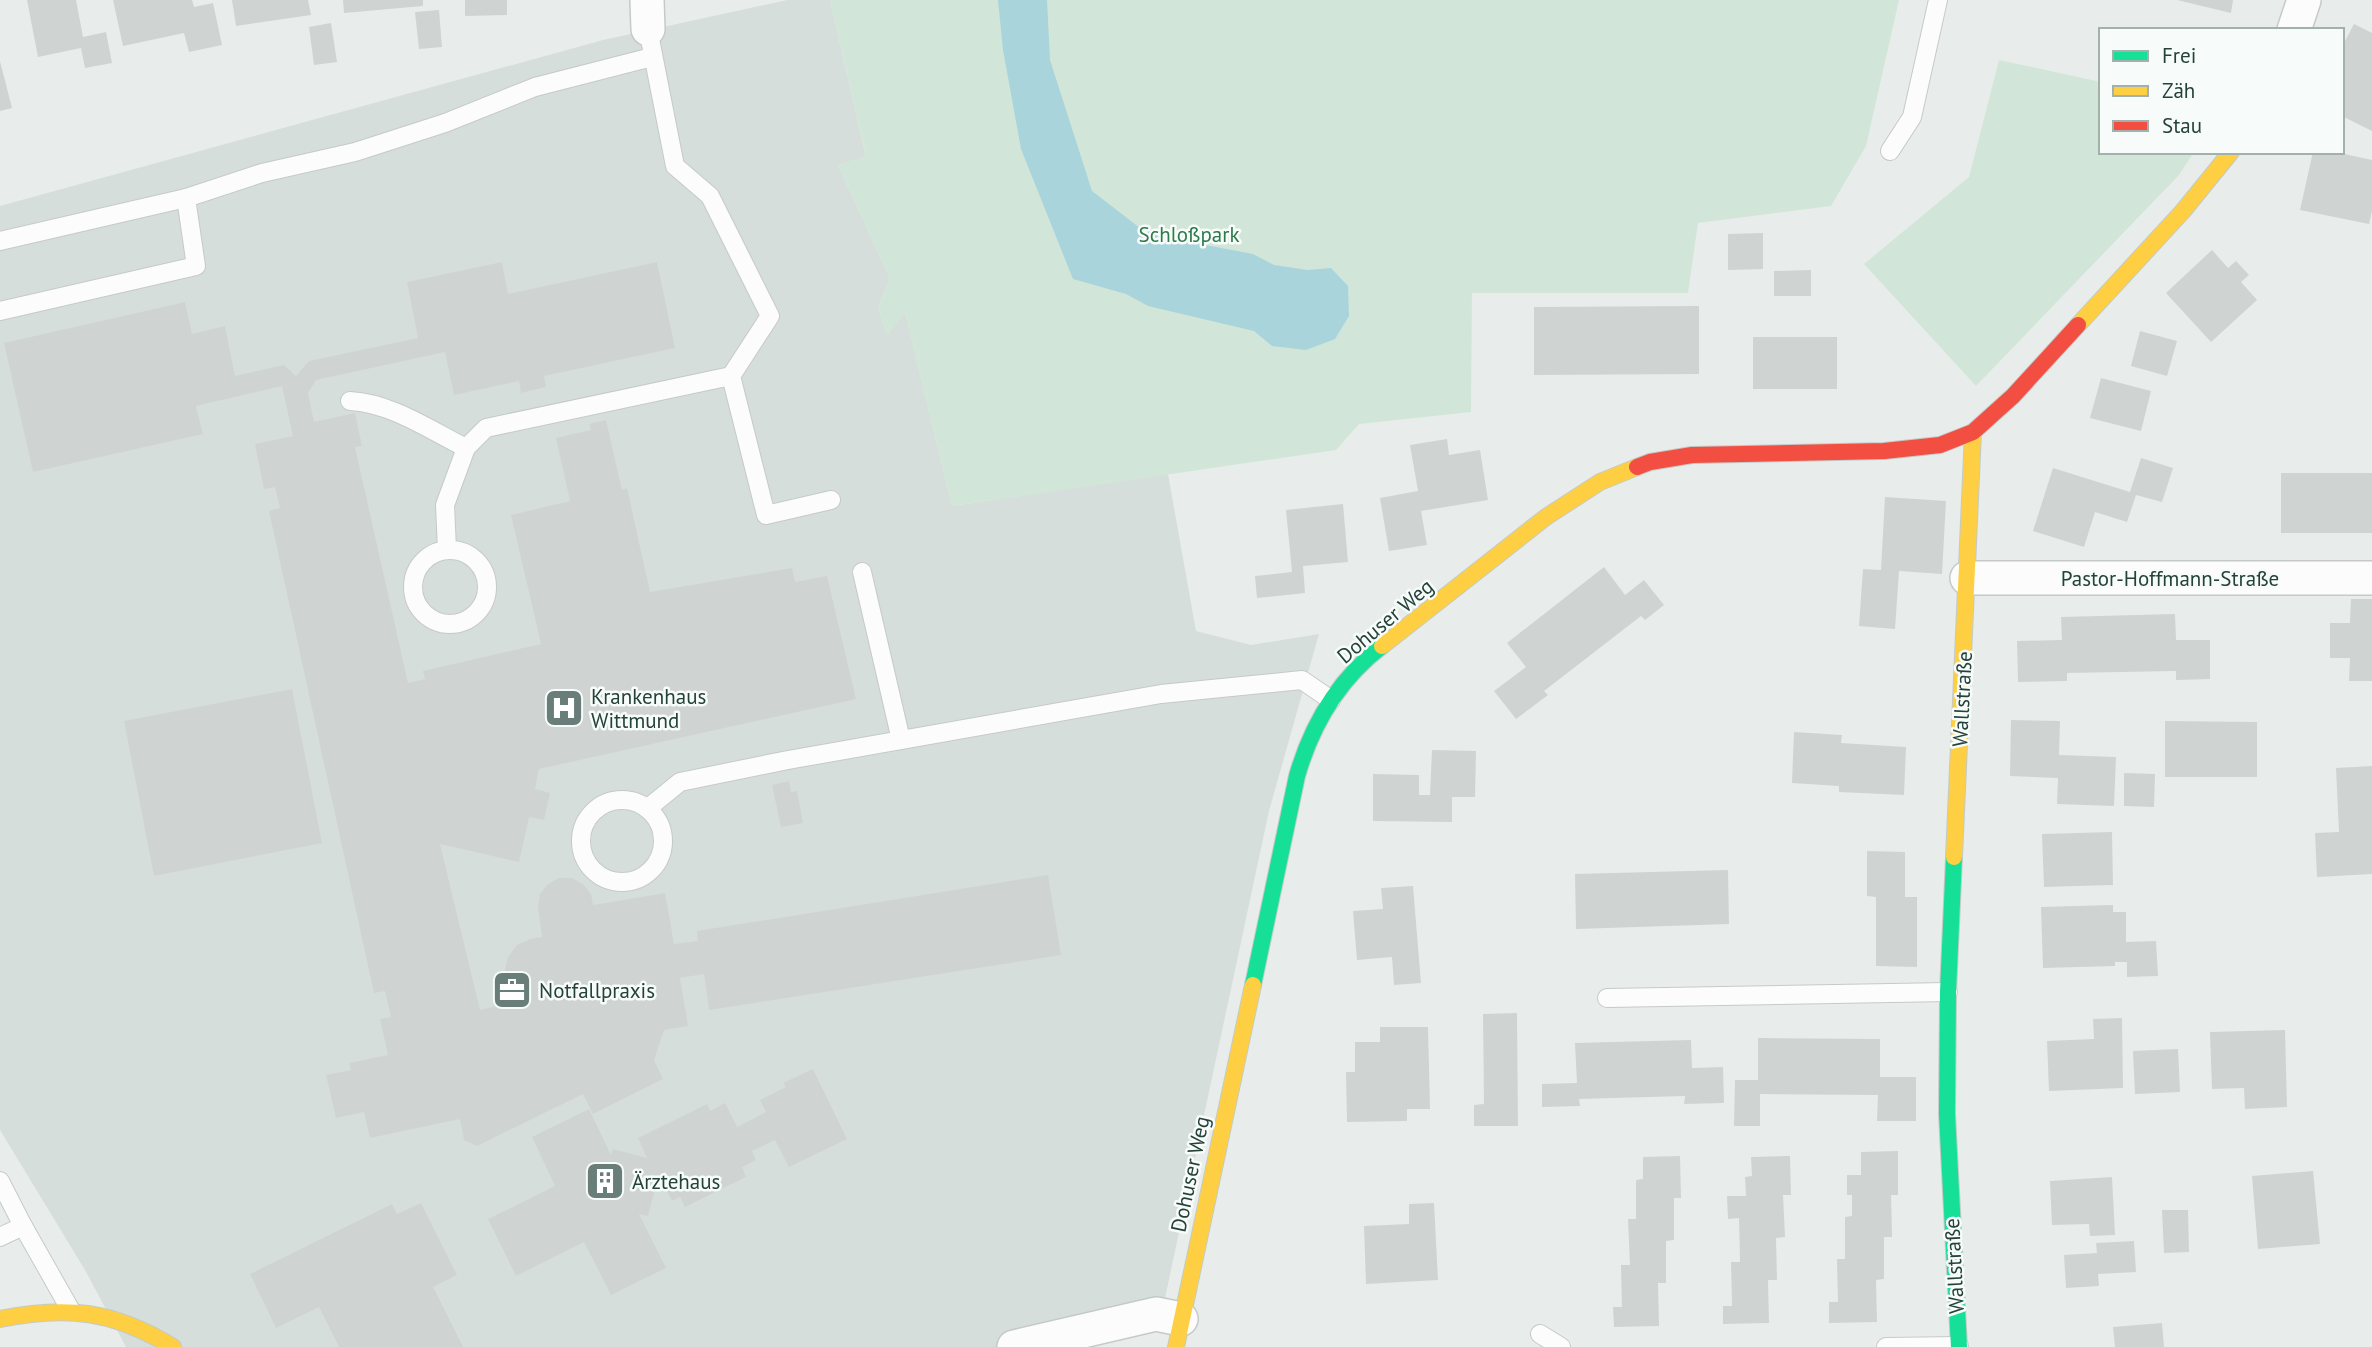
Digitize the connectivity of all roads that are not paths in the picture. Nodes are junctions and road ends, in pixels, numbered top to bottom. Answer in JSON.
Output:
{"nodes":[{"id":1,"x":1938,"y":0,"type":"edge"},
{"id":2,"x":2304,"y":0,"type":"edge"},
{"id":3,"x":2295,"y":28,"type":"edge"},
{"id":4,"x":649,"y":29,"type":"edge"},
{"id":5,"x":1890,"y":151,"type":"dead end"},
{"id":6,"x":2229,"y":154,"type":"edge"},
{"id":7,"x":186,"y":198,"type":"junction"},
{"id":8,"x":0,"y":241,"type":"edge"},
{"id":9,"x":0,"y":311,"type":"edge"},
{"id":10,"x":731,"y":376,"type":"junction"},
{"id":11,"x":350,"y":401,"type":"dead end"},
{"id":12,"x":1973,"y":432,"type":"junction"},
{"id":13,"x":466,"y":448,"type":"junction"},
{"id":14,"x":831,"y":499,"type":"dead end"},
{"id":15,"x":447,"y":549,"type":"junction"},
{"id":16,"x":862,"y":572,"type":"dead end"},
{"id":17,"x":1967,"y":578,"type":"junction"},
{"id":18,"x":2372,"y":578,"type":"edge"},
{"id":19,"x":1331,"y":700,"type":"junction"},
{"id":20,"x":901,"y":740,"type":"junction"},
{"id":21,"x":648,"y":808,"type":"junction"},
{"id":22,"x":1948,"y":992,"type":"junction"},
{"id":23,"x":1606,"y":998,"type":"dead end"},
{"id":24,"x":0,"y":1181,"type":"edge"},
{"id":25,"x":23,"y":1226,"type":"junction"},
{"id":26,"x":0,"y":1237,"type":"edge"},
{"id":27,"x":70,"y":1310,"type":"junction"},
{"id":28,"x":0,"y":1319,"type":"edge"},
{"id":29,"x":1178,"y":1333,"type":"edge"},
{"id":30,"x":1540,"y":1334,"type":"dead end"},
{"id":31,"x":1959,"y":1346,"type":"edge"},
{"id":32,"x":173,"y":1347,"type":"edge"},
{"id":33,"x":1014,"y":1347,"type":"edge"},
{"id":34,"x":1561,"y":1347,"type":"edge"},
{"id":35,"x":1886,"y":1347,"type":"edge"}],
"edges":[{"from":1,"to":5,"type":"lane"},
{"from":2,"to":3,"type":"street"},
{"from":4,"to":7,"type":"lane"},
{"from":4,"to":10,"type":"lane"},
{"from":6,"to":12,"type":"street"},
{"from":7,"to":8,"type":"lane"},
{"from":7,"to":9,"type":"lane"},
{"from":10,"to":13,"type":"lane"},
{"from":10,"to":14,"type":"lane"},
{"from":11,"to":13,"type":"lane"},
{"from":12,"to":17,"type":"street","name":"Wallstraße"},
{"from":12,"to":19,"type":"street","name":"Dohuser Weg"},
{"from":13,"to":15,"type":"lane"},
{"from":15,"to":15,"type":"lane"},
{"from":16,"to":20,"type":"lane"},
{"from":17,"to":18,"type":"street","name":"Pastor-Hoffmann-Straße"},
{"from":17,"to":22,"type":"street","name":"Wallstraße"},
{"from":19,"to":20,"type":"lane"},
{"from":19,"to":29,"type":"street","name":"Dohuser Weg"},
{"from":20,"to":21,"type":"lane"},
{"from":21,"to":21,"type":"lane"},
{"from":22,"to":23,"type":"lane"},
{"from":22,"to":31,"type":"street","name":"Wallstraße"},
{"from":24,"to":25,"type":"lane"},
{"from":25,"to":26,"type":"lane"},
{"from":25,"to":27,"type":"lane"},
{"from":27,"to":28,"type":"street"},
{"from":27,"to":32,"type":"street"},
{"from":29,"to":33,"type":"street"},
{"from":30,"to":34,"type":"lane"},
{"from":31,"to":35,"type":"lane"}]}
